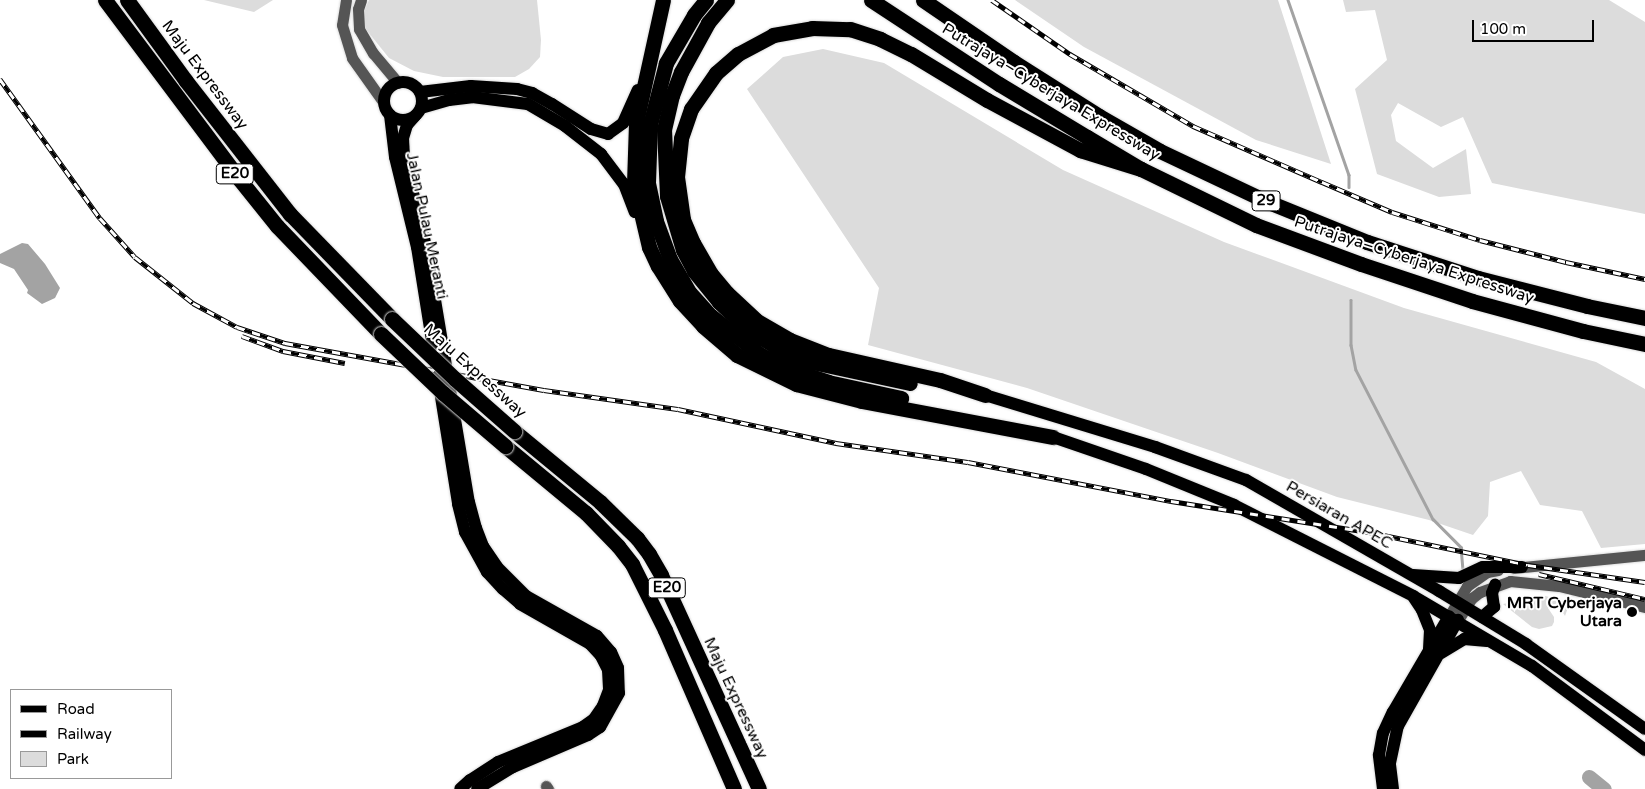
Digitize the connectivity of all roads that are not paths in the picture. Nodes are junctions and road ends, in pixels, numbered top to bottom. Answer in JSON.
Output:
{"nodes":[{"id":1,"x":105,"y":0,"type":"edge"},
{"id":2,"x":128,"y":0,"type":"edge"},
{"id":3,"x":346,"y":0,"type":"edge"},
{"id":4,"x":361,"y":0,"type":"edge"},
{"id":5,"x":663,"y":0,"type":"edge"},
{"id":6,"x":706,"y":0,"type":"edge"},
{"id":7,"x":727,"y":0,"type":"edge"},
{"id":8,"x":871,"y":0,"type":"edge"},
{"id":9,"x":924,"y":0,"type":"edge"},
{"id":10,"x":649,"y":59,"type":"junction"},
{"id":11,"x":398,"y":82,"type":"junction"},
{"id":12,"x":420,"y":92,"type":"junction"},
{"id":13,"x":388,"y":109,"type":"junction"},
{"id":14,"x":418,"y":112,"type":"junction"},
{"id":15,"x":1142,"y":169,"type":"junction"},
{"id":16,"x":649,"y":247,"type":"junction"},
{"id":17,"x":1645,"y":318,"type":"edge"},
{"id":18,"x":1645,"y":344,"type":"edge"},
{"id":19,"x":986,"y":395,"type":"junction"},
{"id":20,"x":1053,"y":437,"type":"junction"},
{"id":21,"x":1645,"y":555,"type":"edge"},
{"id":22,"x":1522,"y":567,"type":"junction"},
{"id":23,"x":1411,"y":575,"type":"junction"},
{"id":24,"x":1495,"y":585,"type":"junction"},
{"id":25,"x":1413,"y":596,"type":"junction"},
{"id":26,"x":1461,"y":604,"type":"junction"},
{"id":27,"x":1645,"y":606,"type":"edge"},
{"id":28,"x":1482,"y":616,"type":"junction"},
{"id":29,"x":1453,"y":618,"type":"junction"},
{"id":30,"x":1489,"y":641,"type":"junction"},
{"id":31,"x":1433,"y":655,"type":"junction"},
{"id":32,"x":1645,"y":729,"type":"edge"},
{"id":33,"x":1645,"y":750,"type":"edge"},
{"id":34,"x":494,"y":777,"type":"junction"},
{"id":35,"x":460,"y":789,"type":"edge"},
{"id":36,"x":477,"y":789,"type":"edge"},
{"id":37,"x":484,"y":789,"type":"edge"},
{"id":38,"x":734,"y":789,"type":"edge"},
{"id":39,"x":759,"y":789,"type":"edge"},
{"id":40,"x":1384,"y":789,"type":"edge"},
{"id":41,"x":1393,"y":789,"type":"edge"}],
"edges":[{"from":1,"to":38,"type":"highway","number":"E20","bridge":true},
{"from":2,"to":39,"type":"highway","name":"Maju Expressway","number":"E20","bridge":true},
{"from":3,"to":13,"type":"street"},
{"from":4,"to":11,"type":"street"},
{"from":5,"to":10,"type":"highway"},
{"from":6,"to":20,"type":"highway"},
{"from":7,"to":19,"type":"highway"},
{"from":8,"to":15,"type":"highway","name":"Putrajaya–Cyberjaya Expressway","number":"29"},
{"from":9,"to":17,"type":"highway","name":"Putrajaya–Cyberjaya Expressway","number":"29"},
{"from":10,"to":12,"type":"main road"},
{"from":10,"to":16,"type":"highway"},
{"from":11,"to":12,"type":"main road"},
{"from":11,"to":13,"type":"main road"},
{"from":12,"to":14,"type":"main road"},
{"from":13,"to":14,"type":"main road"},
{"from":13,"to":35,"type":"main road","name":"Jalan Pulau Meranti"},
{"from":14,"to":16,"type":"main road"},
{"from":14,"to":34,"type":"main road","name":"Jalan Pulau Meranti"},
{"from":15,"to":18,"type":"highway","name":"Putrajaya–Cyberjaya Expressway","number":"29"},
{"from":15,"to":19,"type":"highway"},
{"from":16,"to":20,"type":"highway"},
{"from":19,"to":23,"type":"main road","name":"Persiaran APEC"},
{"from":20,"to":25,"type":"main road"},
{"from":21,"to":22,"type":"street"},
{"from":22,"to":23,"type":"main road"},
{"from":22,"to":26,"type":"street"},
{"from":23,"to":26,"type":"main road","name":"Persiaran APEC"},
{"from":24,"to":26,"type":"street"},
{"from":24,"to":27,"type":"street"},
{"from":24,"to":28,"type":"main road"},
{"from":25,"to":29,"type":"main road"},
{"from":25,"to":31,"type":"main road"},
{"from":26,"to":28,"type":"main road","name":"Persiaran APEC"},
{"from":26,"to":29,"type":"street"},
{"from":28,"to":32,"type":"main road","name":"Persiaran APEC"},
{"from":29,"to":30,"type":"main road"},
{"from":29,"to":31,"type":"main road"},
{"from":30,"to":31,"type":"main road"},
{"from":30,"to":33,"type":"main road"},
{"from":31,"to":40,"type":"main road"},
{"from":31,"to":41,"type":"main road"},
{"from":34,"to":36,"type":"main road","name":"Jalan Pulau Meranti"},
{"from":34,"to":37,"type":"street"}]}
